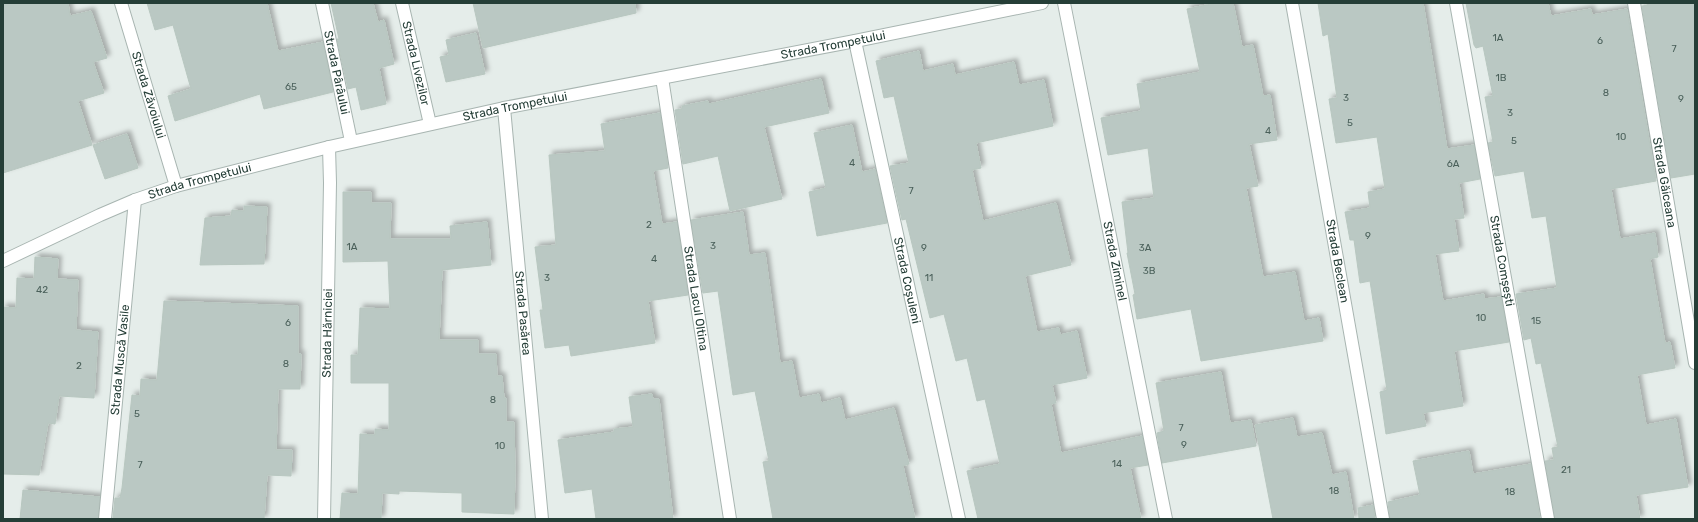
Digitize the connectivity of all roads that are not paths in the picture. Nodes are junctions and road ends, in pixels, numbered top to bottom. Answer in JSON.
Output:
{"nodes":[{"id":1,"x":121,"y":3,"type":"edge"},
{"id":2,"x":322,"y":3,"type":"edge"},
{"id":3,"x":402,"y":3,"type":"edge"},
{"id":4,"x":1042,"y":3,"type":"edge"},
{"id":5,"x":1064,"y":3,"type":"edge"},
{"id":6,"x":1292,"y":3,"type":"edge"},
{"id":7,"x":1456,"y":3,"type":"edge"},
{"id":8,"x":1634,"y":3,"type":"edge"},
{"id":9,"x":1014,"y":6,"type":"edge"},
{"id":10,"x":855,"y":41,"type":"junction"},
{"id":11,"x":662,"y":78,"type":"junction"},
{"id":12,"x":504,"y":108,"type":"junction"},
{"id":13,"x":430,"y":124,"type":"junction"},
{"id":14,"x":351,"y":141,"type":"junction"},
{"id":15,"x":329,"y":147,"type":"junction"},
{"id":16,"x":176,"y":186,"type":"junction"},
{"id":17,"x":135,"y":200,"type":"junction"},
{"id":18,"x":3,"y":261,"type":"edge"},
{"id":19,"x":1695,"y":363,"type":"edge"},
{"id":20,"x":105,"y":519,"type":"edge"},
{"id":21,"x":324,"y":519,"type":"edge"},
{"id":22,"x":542,"y":519,"type":"edge"},
{"id":23,"x":730,"y":519,"type":"edge"},
{"id":24,"x":959,"y":519,"type":"edge"},
{"id":25,"x":1166,"y":519,"type":"edge"},
{"id":26,"x":1383,"y":519,"type":"edge"},
{"id":27,"x":1548,"y":519,"type":"edge"}],
"edges":[{"from":1,"to":16,"type":"street","name":"Strada Zăvoiului"},
{"from":2,"to":14,"type":"street","name":"Strada Pârâului"},
{"from":3,"to":13,"type":"street","name":"Strada Livezilor"},
{"from":4,"to":9,"type":"street","name":"Strada Trompetului"},
{"from":5,"to":25,"type":"street","name":"Strada Ziminel"},
{"from":6,"to":26,"type":"street","name":"Strada Beclean"},
{"from":7,"to":27,"type":"street","name":"Strada Comșești"},
{"from":8,"to":19,"type":"street","name":"Strada Găiceana"},
{"from":9,"to":10,"type":"street","name":"Strada Trompetului"},
{"from":10,"to":11,"type":"street","name":"Strada Trompetului"},
{"from":10,"to":24,"type":"street","name":"Strada Coșuleni"},
{"from":11,"to":12,"type":"street","name":"Strada Trompetului"},
{"from":11,"to":23,"type":"street","name":"Strada Lacul Oltina"},
{"from":12,"to":13,"type":"street","name":"Strada Trompetului"},
{"from":12,"to":22,"type":"street","name":"Strada Pasărea"},
{"from":13,"to":14,"type":"street","name":"Strada Trompetului"},
{"from":14,"to":15,"type":"street","name":"Strada Trompetului"},
{"from":15,"to":16,"type":"street","name":"Strada Trompetului"},
{"from":15,"to":21,"type":"street","name":"Strada Hărniciei"},
{"from":16,"to":17,"type":"street","name":"Strada Trompetului"},
{"from":17,"to":18,"type":"street","name":"Strada Trompetului"},
{"from":17,"to":20,"type":"street","name":"Strada Muscă Vasile"}]}
